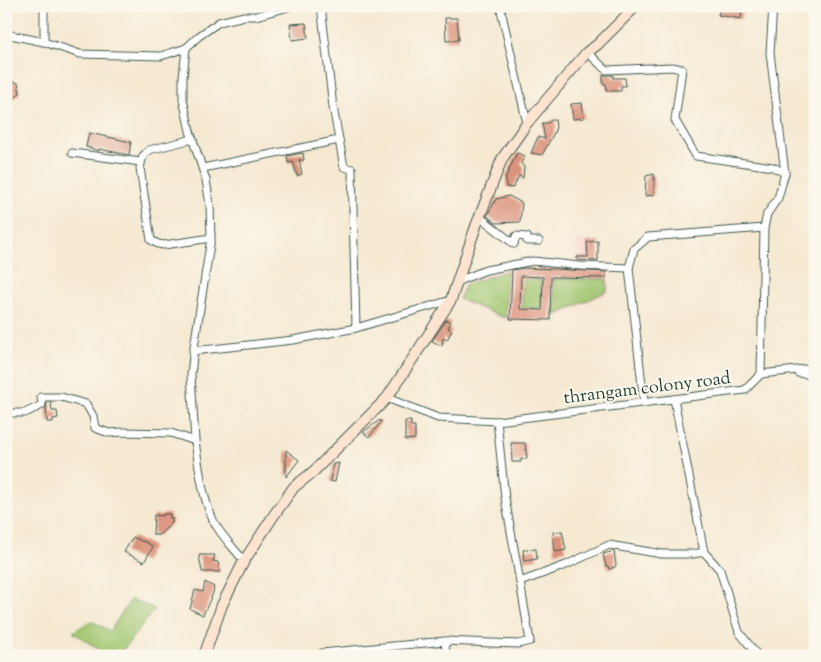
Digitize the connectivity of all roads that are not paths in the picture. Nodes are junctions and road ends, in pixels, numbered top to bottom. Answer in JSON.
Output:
{"nodes":[{"id":1,"x":44,"y":6,"type":"edge"},
{"id":2,"x":321,"y":6,"type":"edge"},
{"id":3,"x":500,"y":6,"type":"edge"},
{"id":4,"x":636,"y":6,"type":"edge"},
{"id":5,"x":774,"y":6,"type":"edge"},
{"id":6,"x":289,"y":7,"type":"edge"},
{"id":7,"x":6,"y":34,"type":"edge"},
{"id":8,"x":44,"y":42,"type":"junction"},
{"id":9,"x":186,"y":48,"type":"junction"},
{"id":10,"x":587,"y":52,"type":"junction"},
{"id":11,"x":527,"y":123,"type":"junction"},
{"id":12,"x":193,"y":139,"type":"junction"},
{"id":13,"x":339,"y":140,"type":"junction"},
{"id":14,"x":72,"y":153,"type":"dead end"},
{"id":15,"x":141,"y":162,"type":"junction"},
{"id":16,"x":203,"y":168,"type":"junction"},
{"id":17,"x":785,"y":173,"type":"junction"},
{"id":18,"x":480,"y":217,"type":"junction"},
{"id":19,"x":764,"y":228,"type":"junction"},
{"id":20,"x":211,"y":238,"type":"junction"},
{"id":21,"x":539,"y":241,"type":"dead end"},
{"id":22,"x":629,"y":268,"type":"junction"},
{"id":23,"x":458,"y":281,"type":"junction"},
{"id":24,"x":451,"y":300,"type":"junction"},
{"id":25,"x":356,"y":328,"type":"junction"},
{"id":26,"x":193,"y":351,"type":"junction"},
{"id":27,"x":815,"y":368,"type":"edge"},
{"id":28,"x":788,"y":371,"type":"junction"},
{"id":29,"x":761,"y":374,"type":"junction"},
{"id":30,"x":815,"y":376,"type":"edge"},
{"id":31,"x":387,"y":398,"type":"junction"},
{"id":32,"x":674,"y":399,"type":"junction"},
{"id":33,"x":644,"y":403,"type":"junction"},
{"id":34,"x":6,"y":412,"type":"edge"},
{"id":35,"x":497,"y":420,"type":"junction"},
{"id":36,"x":195,"y":440,"type":"junction"},
{"id":37,"x":704,"y":552,"type":"junction"},
{"id":38,"x":244,"y":561,"type":"junction"},
{"id":39,"x":520,"y":582,"type":"junction"},
{"id":40,"x":446,"y":641,"type":"junction"},
{"id":41,"x":204,"y":656,"type":"edge"},
{"id":42,"x":320,"y":656,"type":"edge"},
{"id":43,"x":446,"y":656,"type":"edge"},
{"id":44,"x":758,"y":656,"type":"edge"}],
"edges":[{"from":1,"to":8,"type":"street"},
{"from":2,"to":13,"type":"street"},
{"from":3,"to":11,"type":"street"},
{"from":4,"to":10,"type":"main road"},
{"from":5,"to":17,"type":"street"},
{"from":6,"to":9,"type":"street"},
{"from":7,"to":8,"type":"street"},
{"from":8,"to":9,"type":"street"},
{"from":9,"to":12,"type":"street"},
{"from":10,"to":11,"type":"main road"},
{"from":10,"to":17,"type":"street"},
{"from":11,"to":18,"type":"main road"},
{"from":12,"to":15,"type":"street"},
{"from":12,"to":16,"type":"street"},
{"from":13,"to":16,"type":"street"},
{"from":13,"to":25,"type":"street"},
{"from":14,"to":15,"type":"street"},
{"from":15,"to":20,"type":"street"},
{"from":16,"to":20,"type":"street"},
{"from":17,"to":19,"type":"street"},
{"from":18,"to":21,"type":"street"},
{"from":18,"to":23,"type":"main road"},
{"from":19,"to":22,"type":"street"},
{"from":19,"to":29,"type":"street"},
{"from":20,"to":26,"type":"street"},
{"from":22,"to":23,"type":"street"},
{"from":22,"to":33,"type":"street"},
{"from":23,"to":24,"type":"main road"},
{"from":24,"to":25,"type":"street"},
{"from":24,"to":31,"type":"main road"},
{"from":25,"to":26,"type":"street"},
{"from":26,"to":36,"type":"street"},
{"from":27,"to":28,"type":"street"},
{"from":28,"to":29,"type":"street"},
{"from":28,"to":30,"type":"street"},
{"from":29,"to":32,"type":"street","name":"thrangam colony road"},
{"from":31,"to":35,"type":"street","name":"thrangam colony road"},
{"from":31,"to":38,"type":"main road"},
{"from":32,"to":33,"type":"street","name":"thrangam colony road"},
{"from":32,"to":37,"type":"street"},
{"from":33,"to":35,"type":"street","name":"thrangam colony road"},
{"from":34,"to":36,"type":"street"},
{"from":35,"to":39,"type":"street"},
{"from":36,"to":38,"type":"street"},
{"from":37,"to":39,"type":"street"},
{"from":37,"to":44,"type":"street"},
{"from":38,"to":41,"type":"main road"},
{"from":39,"to":40,"type":"street"},
{"from":40,"to":42,"type":"street"},
{"from":40,"to":43,"type":"street"}]}
